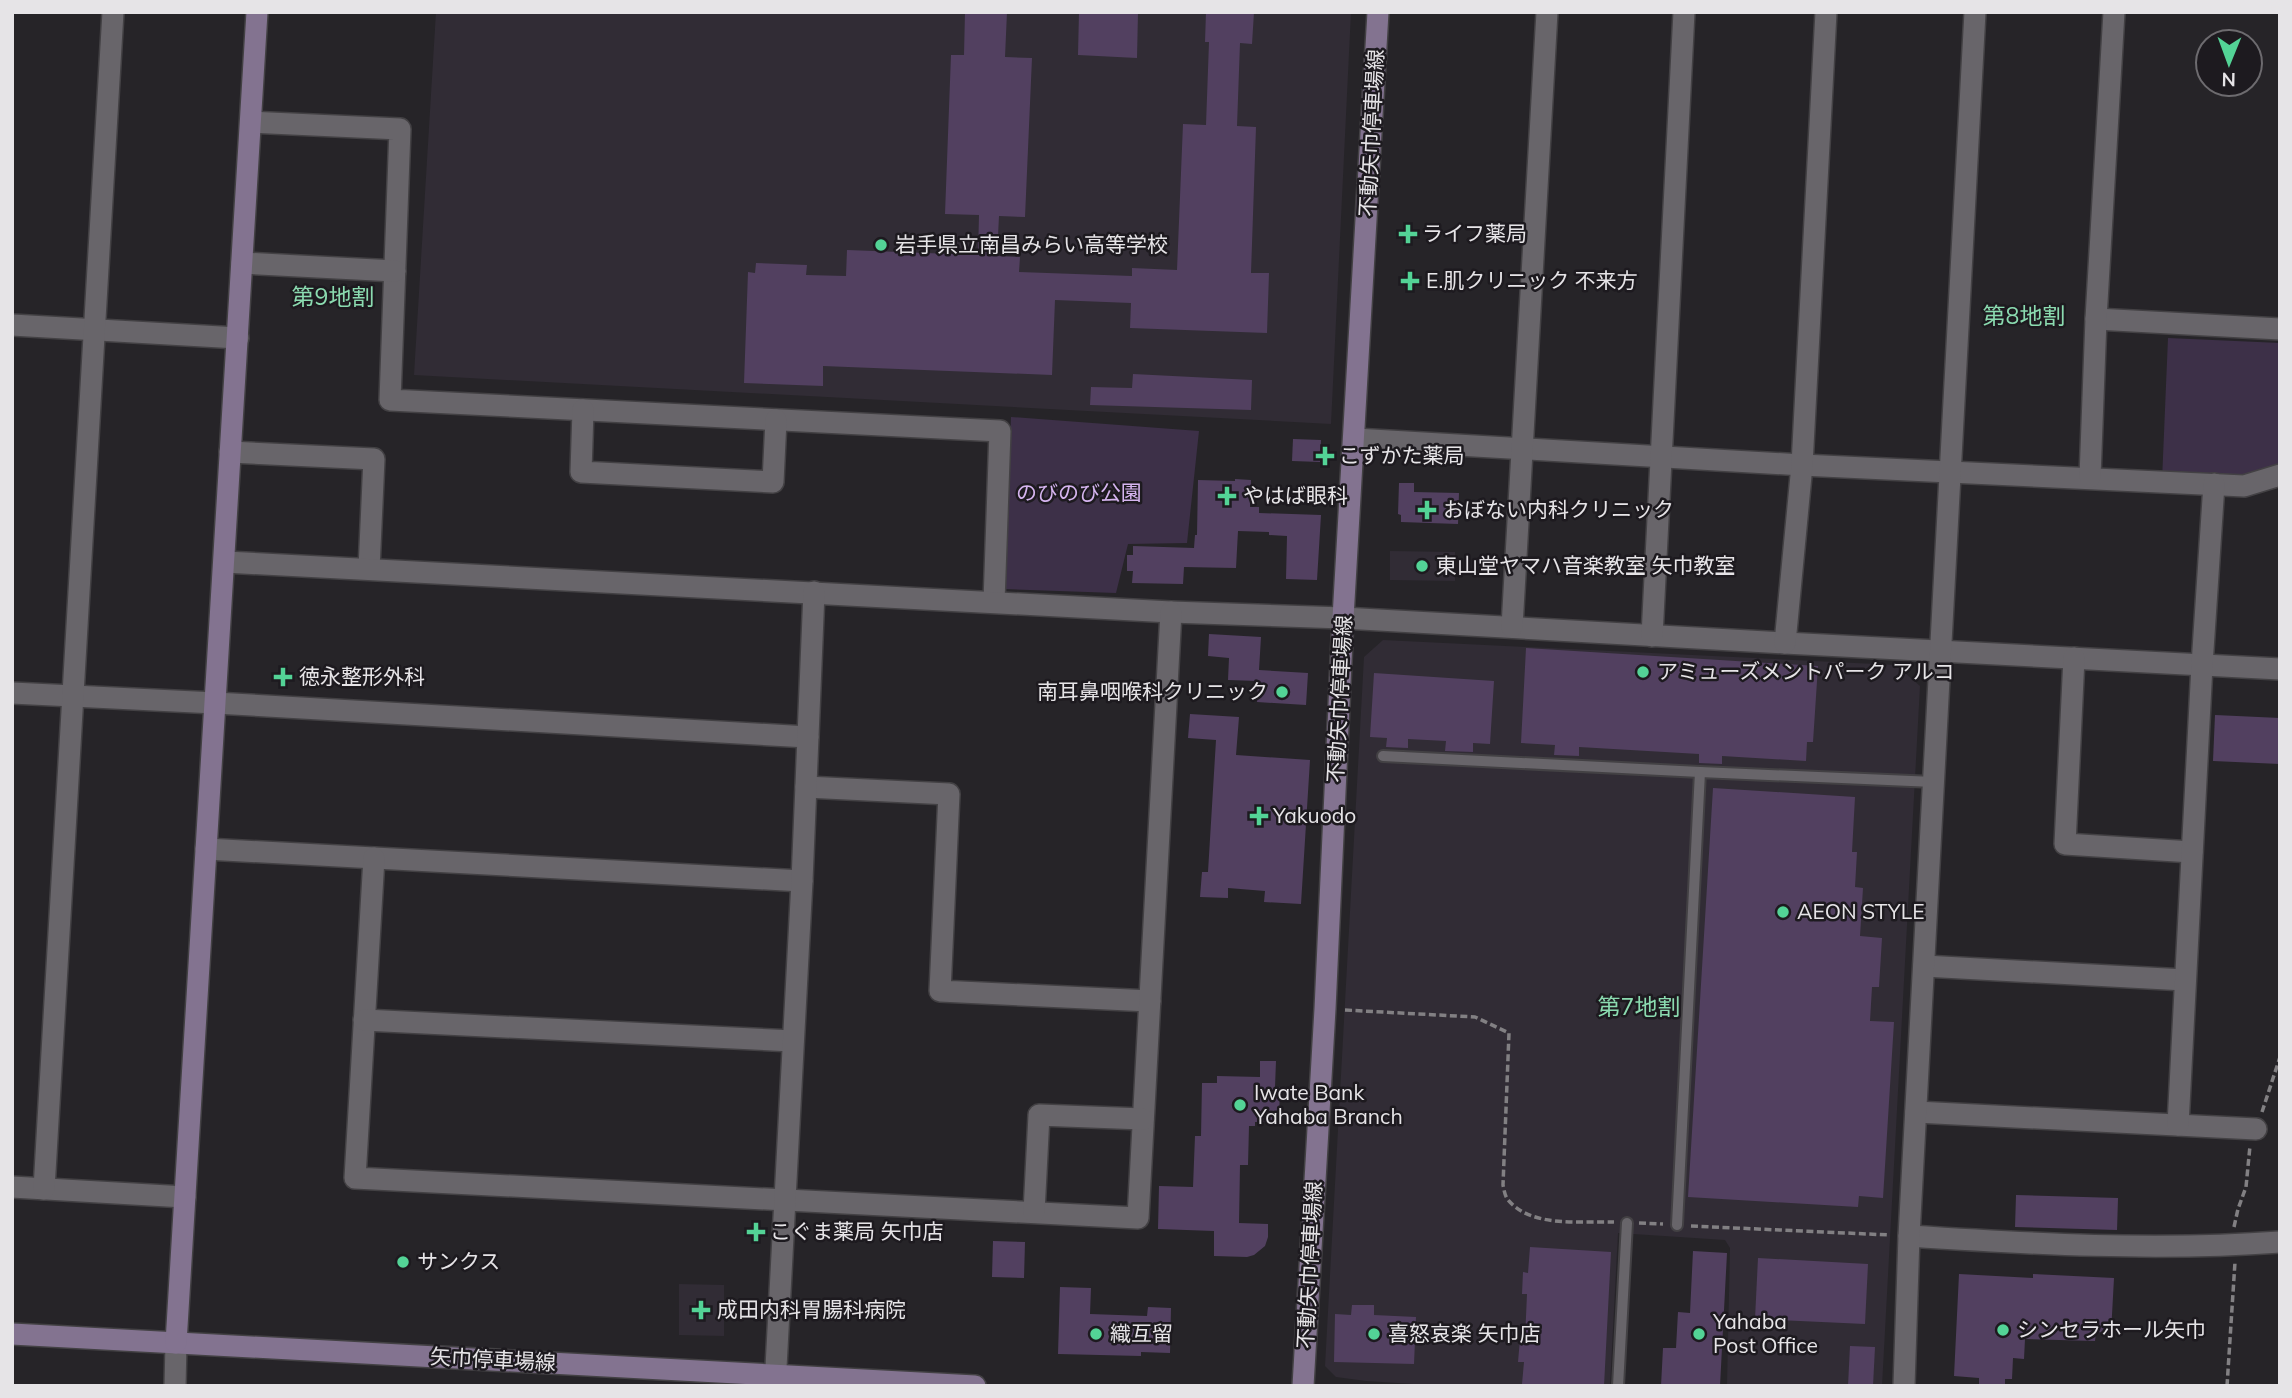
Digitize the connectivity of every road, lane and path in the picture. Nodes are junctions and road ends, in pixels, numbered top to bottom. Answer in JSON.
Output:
{"nodes":[{"id":1,"x":113,"y":12,"type":"edge"},
{"id":2,"x":257,"y":12,"type":"edge"},
{"id":3,"x":1378,"y":12,"type":"edge"},
{"id":4,"x":1548,"y":12,"type":"edge"},
{"id":5,"x":1684,"y":12,"type":"edge"},
{"id":6,"x":1826,"y":12,"type":"edge"},
{"id":7,"x":1975,"y":12,"type":"edge"},
{"id":8,"x":2114,"y":12,"type":"edge"},
{"id":9,"x":251,"y":122,"type":"junction"},
{"id":10,"x":242,"y":263,"type":"junction"},
{"id":11,"x":395,"y":271,"type":"junction"},
{"id":12,"x":2096,"y":319,"type":"junction"},
{"id":13,"x":12,"y":325,"type":"edge"},
{"id":14,"x":2280,"y":329,"type":"edge"},
{"id":15,"x":94,"y":330,"type":"junction"},
{"id":16,"x":237,"y":338,"type":"junction"},
{"id":17,"x":583,"y":410,"type":"junction"},
{"id":18,"x":776,"y":420,"type":"junction"},
{"id":19,"x":1355,"y":439,"type":"junction"},
{"id":20,"x":1522,"y":448,"type":"junction"},
{"id":21,"x":230,"y":452,"type":"junction"},
{"id":22,"x":1661,"y":456,"type":"junction"},
{"id":23,"x":1802,"y":465,"type":"junction"},
{"id":24,"x":1951,"y":472,"type":"junction"},
{"id":25,"x":2280,"y":475,"type":"edge"},
{"id":26,"x":2090,"y":477,"type":"junction"},
{"id":27,"x":2214,"y":484,"type":"junction"},
{"id":28,"x":225,"y":562,"type":"junction"},
{"id":29,"x":369,"y":569,"type":"junction"},
{"id":30,"x":814,"y":592,"type":"junction"},
{"id":31,"x":994,"y":602,"type":"junction"},
{"id":32,"x":1171,"y":612,"type":"junction"},
{"id":33,"x":1343,"y":618,"type":"junction"},
{"id":34,"x":1512,"y":627,"type":"junction"},
{"id":35,"x":1652,"y":636,"type":"junction"},
{"id":36,"x":1785,"y":643,"type":"junction"},
{"id":37,"x":1941,"y":652,"type":"junction"},
{"id":38,"x":2074,"y":658,"type":"junction"},
{"id":39,"x":2202,"y":665,"type":"junction"},
{"id":40,"x":2280,"y":669,"type":"edge"},
{"id":41,"x":12,"y":693,"type":"edge"},
{"id":42,"x":72,"y":696,"type":"junction"},
{"id":43,"x":215,"y":703,"type":"junction"},
{"id":44,"x":808,"y":737,"type":"junction"},
{"id":45,"x":1383,"y":756,"type":"dead end"},
{"id":46,"x":1700,"y":772,"type":"junction"},
{"id":47,"x":1934,"y":782,"type":"junction"},
{"id":48,"x":806,"y":787,"type":"junction"},
{"id":49,"x":206,"y":849,"type":"junction"},
{"id":50,"x":2192,"y":852,"type":"junction"},
{"id":51,"x":374,"y":858,"type":"junction"},
{"id":52,"x":802,"y":881,"type":"junction"},
{"id":53,"x":1924,"y":966,"type":"junction"},
{"id":54,"x":2185,"y":979,"type":"junction"},
{"id":55,"x":1150,"y":1001,"type":"junction"},
{"id":56,"x":1325,"y":1009,"type":"junction"},
{"id":57,"x":365,"y":1020,"type":"junction"},
{"id":58,"x":793,"y":1041,"type":"junction"},
{"id":59,"x":1916,"y":1112,"type":"junction"},
{"id":60,"x":1143,"y":1119,"type":"junction"},
{"id":61,"x":2178,"y":1125,"type":"junction"},
{"id":62,"x":2256,"y":1129,"type":"dead end"},
{"id":63,"x":12,"y":1187,"type":"edge"},
{"id":64,"x":44,"y":1189,"type":"junction"},
{"id":65,"x":185,"y":1197,"type":"junction"},
{"id":66,"x":783,"y":1199,"type":"junction"},
{"id":67,"x":1034,"y":1213,"type":"junction"},
{"id":68,"x":1627,"y":1223,"type":"junction"},
{"id":69,"x":1677,"y":1225,"type":"junction"},
{"id":70,"x":1909,"y":1236,"type":"junction"},
{"id":71,"x":2280,"y":1242,"type":"edge"},
{"id":72,"x":2237,"y":1244,"type":"junction"},
{"id":73,"x":12,"y":1334,"type":"edge"},
{"id":74,"x":176,"y":1343,"type":"junction"},
{"id":75,"x":775,"y":1380,"type":"edge"},
{"id":76,"x":175,"y":1386,"type":"edge"},
{"id":77,"x":975,"y":1386,"type":"edge"},
{"id":78,"x":1303,"y":1386,"type":"edge"},
{"id":79,"x":1618,"y":1386,"type":"edge"},
{"id":80,"x":1904,"y":1386,"type":"edge"},
{"id":81,"x":2227,"y":1386,"type":"edge"}],
"edges":[{"from":1,"to":15,"type":"street"},
{"from":2,"to":9,"type":"main road"},
{"from":3,"to":19,"type":"main road","name":"不動矢巾停車場線"},
{"from":4,"to":20,"type":"street"},
{"from":5,"to":22,"type":"street"},
{"from":6,"to":23,"type":"street"},
{"from":7,"to":24,"type":"street"},
{"from":8,"to":12,"type":"street"},
{"from":9,"to":10,"type":"main road"},
{"from":9,"to":11,"type":"street"},
{"from":10,"to":11,"type":"street"},
{"from":10,"to":16,"type":"main road"},
{"from":11,"to":17,"type":"street"},
{"from":12,"to":14,"type":"street"},
{"from":12,"to":26,"type":"street"},
{"from":13,"to":15,"type":"street"},
{"from":15,"to":16,"type":"street"},
{"from":15,"to":42,"type":"street"},
{"from":16,"to":21,"type":"main road"},
{"from":17,"to":18,"type":"street"},
{"from":17,"to":18,"type":"street"},
{"from":18,"to":31,"type":"street"},
{"from":19,"to":20,"type":"street"},
{"from":19,"to":33,"type":"main road","name":"不動矢巾停車場線"},
{"from":20,"to":22,"type":"street"},
{"from":20,"to":34,"type":"street"},
{"from":21,"to":28,"type":"main road"},
{"from":21,"to":29,"type":"street"},
{"from":22,"to":23,"type":"street"},
{"from":22,"to":35,"type":"street"},
{"from":23,"to":24,"type":"street"},
{"from":23,"to":36,"type":"street"},
{"from":24,"to":26,"type":"street"},
{"from":24,"to":37,"type":"street"},
{"from":25,"to":27,"type":"street"},
{"from":26,"to":27,"type":"street"},
{"from":27,"to":39,"type":"street"},
{"from":28,"to":29,"type":"street"},
{"from":28,"to":43,"type":"main road"},
{"from":29,"to":30,"type":"street"},
{"from":30,"to":31,"type":"street"},
{"from":30,"to":44,"type":"street"},
{"from":31,"to":32,"type":"street"},
{"from":32,"to":33,"type":"street"},
{"from":32,"to":55,"type":"street"},
{"from":33,"to":34,"type":"street"},
{"from":33,"to":56,"type":"main road","name":"不動矢巾停車場線"},
{"from":34,"to":35,"type":"street"},
{"from":35,"to":36,"type":"street"},
{"from":36,"to":37,"type":"street"},
{"from":37,"to":38,"type":"street"},
{"from":37,"to":47,"type":"street"},
{"from":38,"to":39,"type":"street"},
{"from":38,"to":50,"type":"street"},
{"from":39,"to":40,"type":"street"},
{"from":39,"to":50,"type":"street"},
{"from":41,"to":42,"type":"street"},
{"from":42,"to":43,"type":"street"},
{"from":42,"to":64,"type":"street"},
{"from":43,"to":44,"type":"street"},
{"from":43,"to":49,"type":"main road"},
{"from":44,"to":48,"type":"street"},
{"from":45,"to":46,"type":"lane"},
{"from":46,"to":47,"type":"lane"},
{"from":46,"to":69,"type":"lane"},
{"from":47,"to":53,"type":"street"},
{"from":48,"to":52,"type":"street"},
{"from":48,"to":55,"type":"street"},
{"from":49,"to":51,"type":"street"},
{"from":49,"to":65,"type":"main road"},
{"from":50,"to":54,"type":"street"},
{"from":51,"to":52,"type":"street"},
{"from":51,"to":57,"type":"street"},
{"from":52,"to":58,"type":"street"},
{"from":53,"to":54,"type":"street"},
{"from":53,"to":59,"type":"street"},
{"from":54,"to":61,"type":"street"},
{"from":55,"to":60,"type":"street"},
{"from":56,"to":68,"type":"path"},
{"from":56,"to":78,"type":"main road","name":"不動矢巾停車場線"},
{"from":57,"to":58,"type":"street"},
{"from":57,"to":66,"type":"street"},
{"from":58,"to":66,"type":"street"},
{"from":59,"to":61,"type":"street"},
{"from":59,"to":70,"type":"street"},
{"from":60,"to":67,"type":"street"},
{"from":60,"to":67,"type":"street"},
{"from":61,"to":62,"type":"street"},
{"from":63,"to":64,"type":"street"},
{"from":64,"to":65,"type":"street"},
{"from":65,"to":74,"type":"main road"},
{"from":66,"to":67,"type":"street"},
{"from":66,"to":75,"type":"street"},
{"from":68,"to":69,"type":"path"},
{"from":68,"to":79,"type":"lane"},
{"from":69,"to":70,"type":"path"},
{"from":70,"to":72,"type":"street"},
{"from":70,"to":80,"type":"street"},
{"from":71,"to":72,"type":"street"},
{"from":72,"to":81,"type":"path"},
{"from":73,"to":74,"type":"main road","name":"矢巾停車場線"},
{"from":74,"to":75,"type":"main road","name":"矢巾停車場線"},
{"from":74,"to":76,"type":"street"},
{"from":75,"to":77,"type":"main road","name":"矢巾停車場線"}]}
